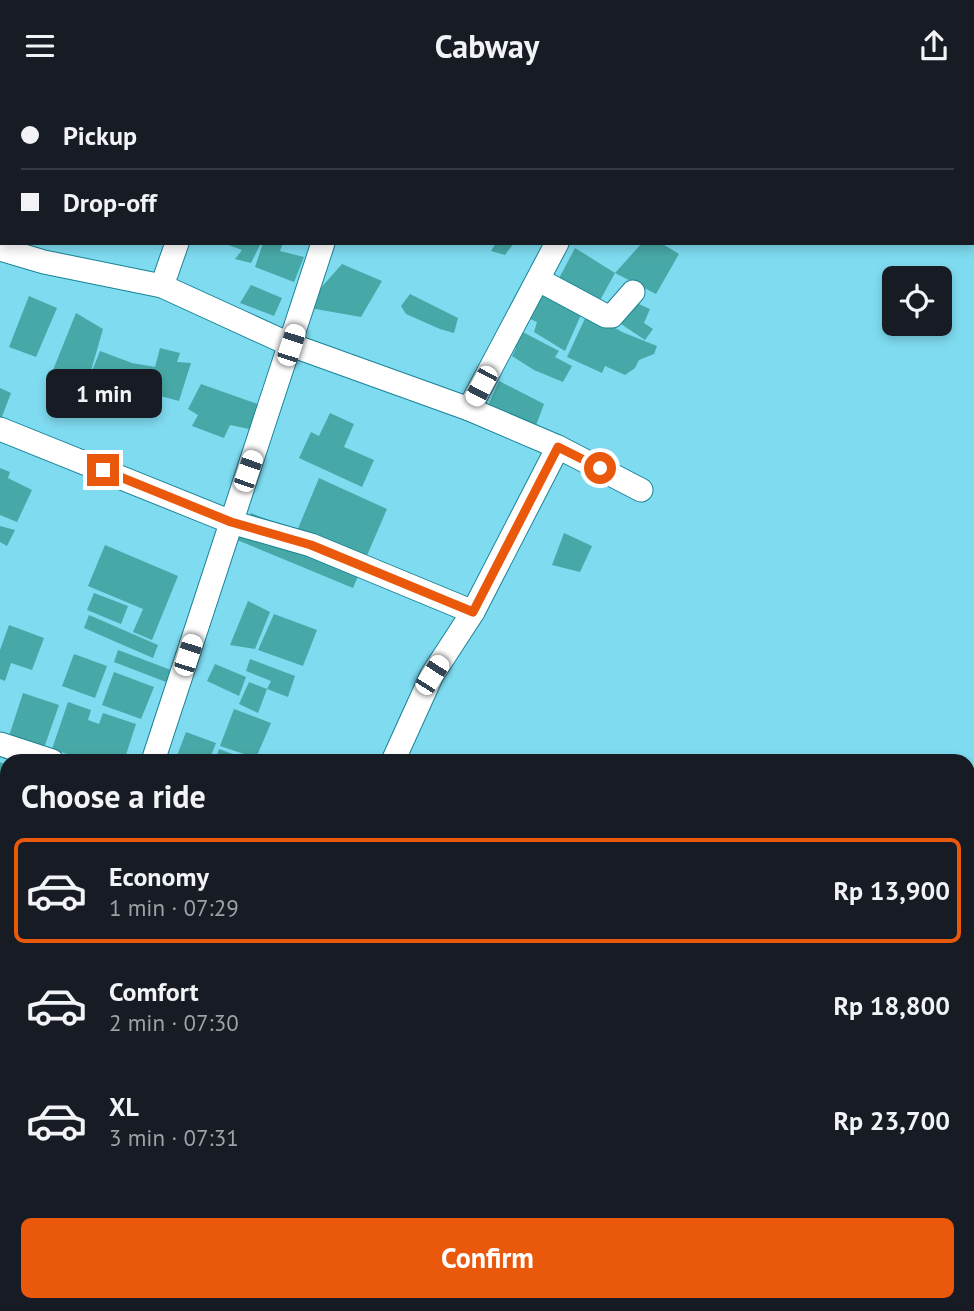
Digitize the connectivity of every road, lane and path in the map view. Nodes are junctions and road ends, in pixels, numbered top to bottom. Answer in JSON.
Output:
{"nodes":[{"id":1,"x":176,"y":245,"type":"edge"},
{"id":2,"x":322,"y":245,"type":"edge"},
{"id":3,"x":556,"y":245,"type":"edge"},
{"id":4,"x":0,"y":249,"type":"edge"},
{"id":5,"x":539,"y":280,"type":"junction"},
{"id":6,"x":162,"y":286,"type":"junction"},
{"id":7,"x":633,"y":292,"type":"dead end"},
{"id":8,"x":291,"y":345,"type":"junction"},
{"id":9,"x":470,"y":409,"type":"junction"},
{"id":10,"x":0,"y":429,"type":"edge"},
{"id":11,"x":558,"y":447,"type":"junction"},
{"id":12,"x":641,"y":490,"type":"dead end"},
{"id":13,"x":231,"y":522,"type":"junction"},
{"id":14,"x":473,"y":612,"type":"junction"},
{"id":15,"x":0,"y":744,"type":"edge"},
{"id":16,"x":31,"y":754,"type":"edge"},
{"id":17,"x":155,"y":754,"type":"edge"},
{"id":18,"x":396,"y":754,"type":"edge"}],
"edges":[{"from":1,"to":6,"type":"street"},
{"from":2,"to":8,"type":"street"},
{"from":3,"to":5,"type":"street"},
{"from":4,"to":6,"type":"street"},
{"from":5,"to":7,"type":"street"},
{"from":5,"to":9,"type":"street"},
{"from":6,"to":8,"type":"street"},
{"from":8,"to":9,"type":"street"},
{"from":8,"to":13,"type":"street"},
{"from":9,"to":11,"type":"street"},
{"from":10,"to":13,"type":"street"},
{"from":11,"to":12,"type":"street"},
{"from":11,"to":14,"type":"street"},
{"from":13,"to":14,"type":"street"},
{"from":13,"to":17,"type":"street"},
{"from":14,"to":18,"type":"street"},
{"from":15,"to":16,"type":"street"}]}
